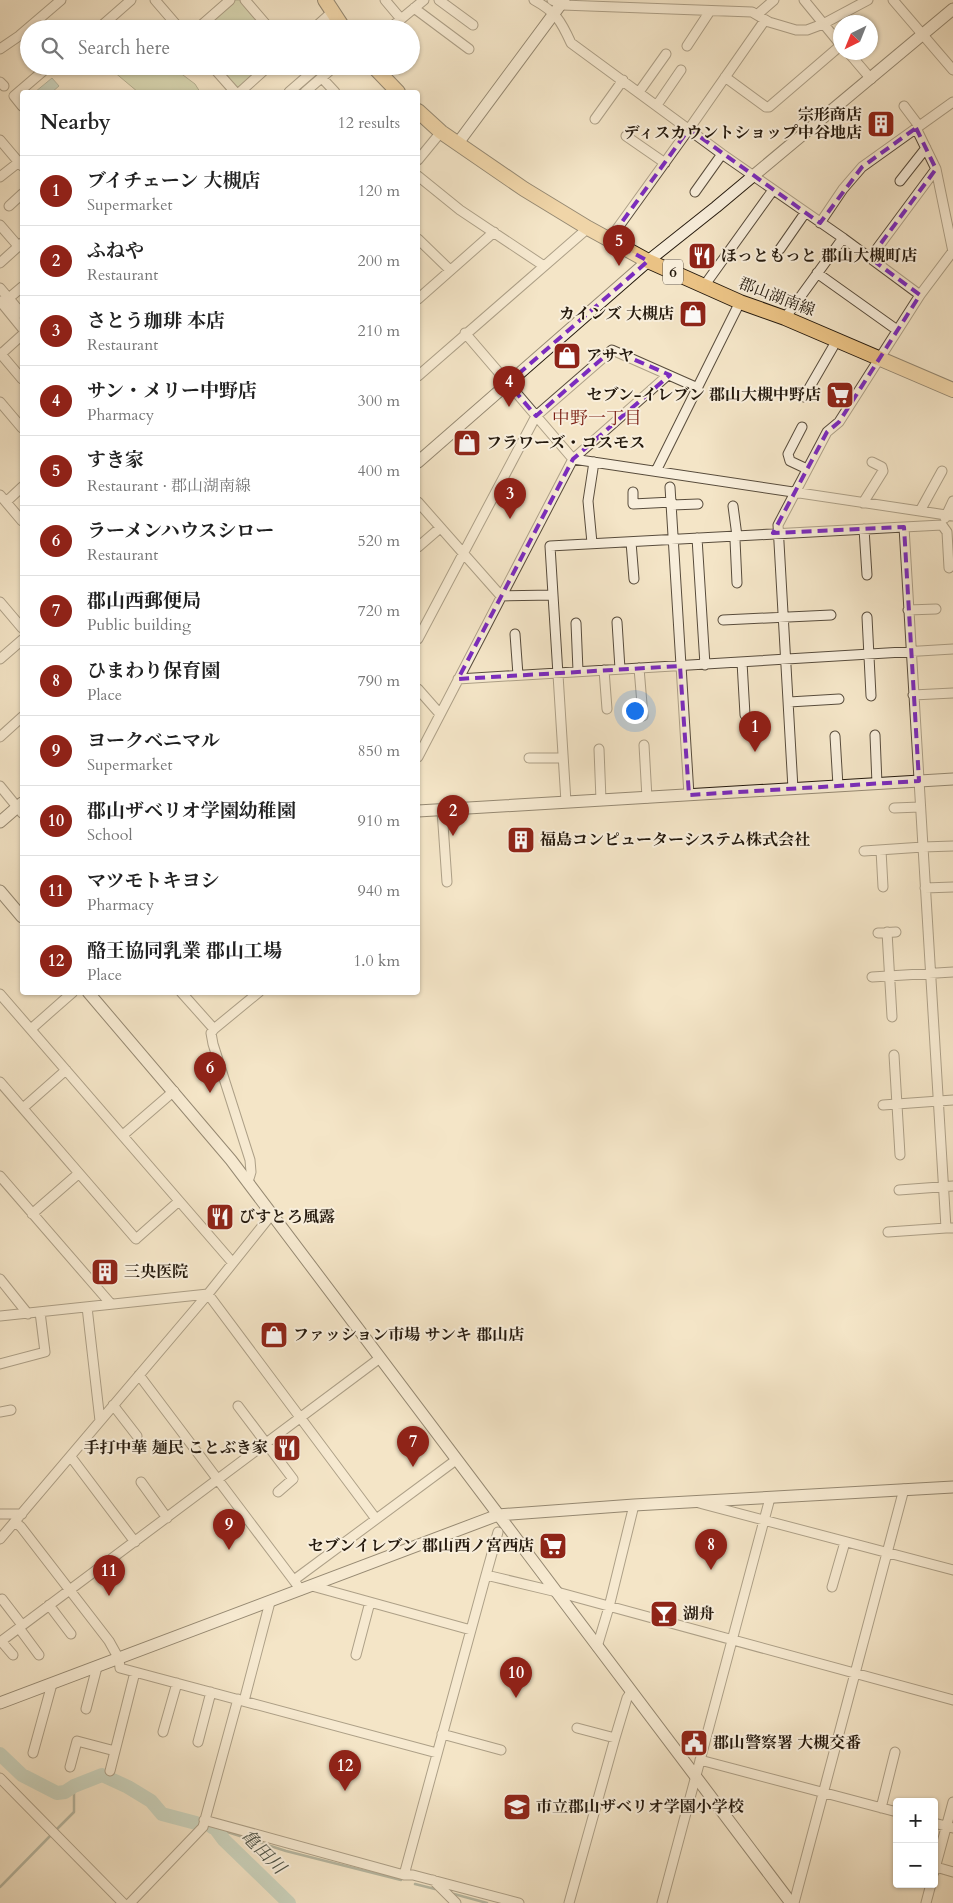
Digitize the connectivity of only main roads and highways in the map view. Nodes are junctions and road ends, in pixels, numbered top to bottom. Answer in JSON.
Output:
{"nodes":[{"id":1,"x":325,"y":0,"type":"edge"},
{"id":2,"x":338,"y":20,"type":"edge"},
{"id":3,"x":382,"y":75,"type":"edge"},
{"id":4,"x":396,"y":90,"type":"edge"},
{"id":5,"x":420,"y":113,"type":"edge"},
{"id":6,"x":953,"y":390,"type":"edge"}],
"edges":[{"from":1,"to":2,"type":"main road"},
{"from":3,"to":4,"type":"main road"},
{"from":5,"to":6,"type":"main road","name":"郡山湖南線","number":"6"}]}
